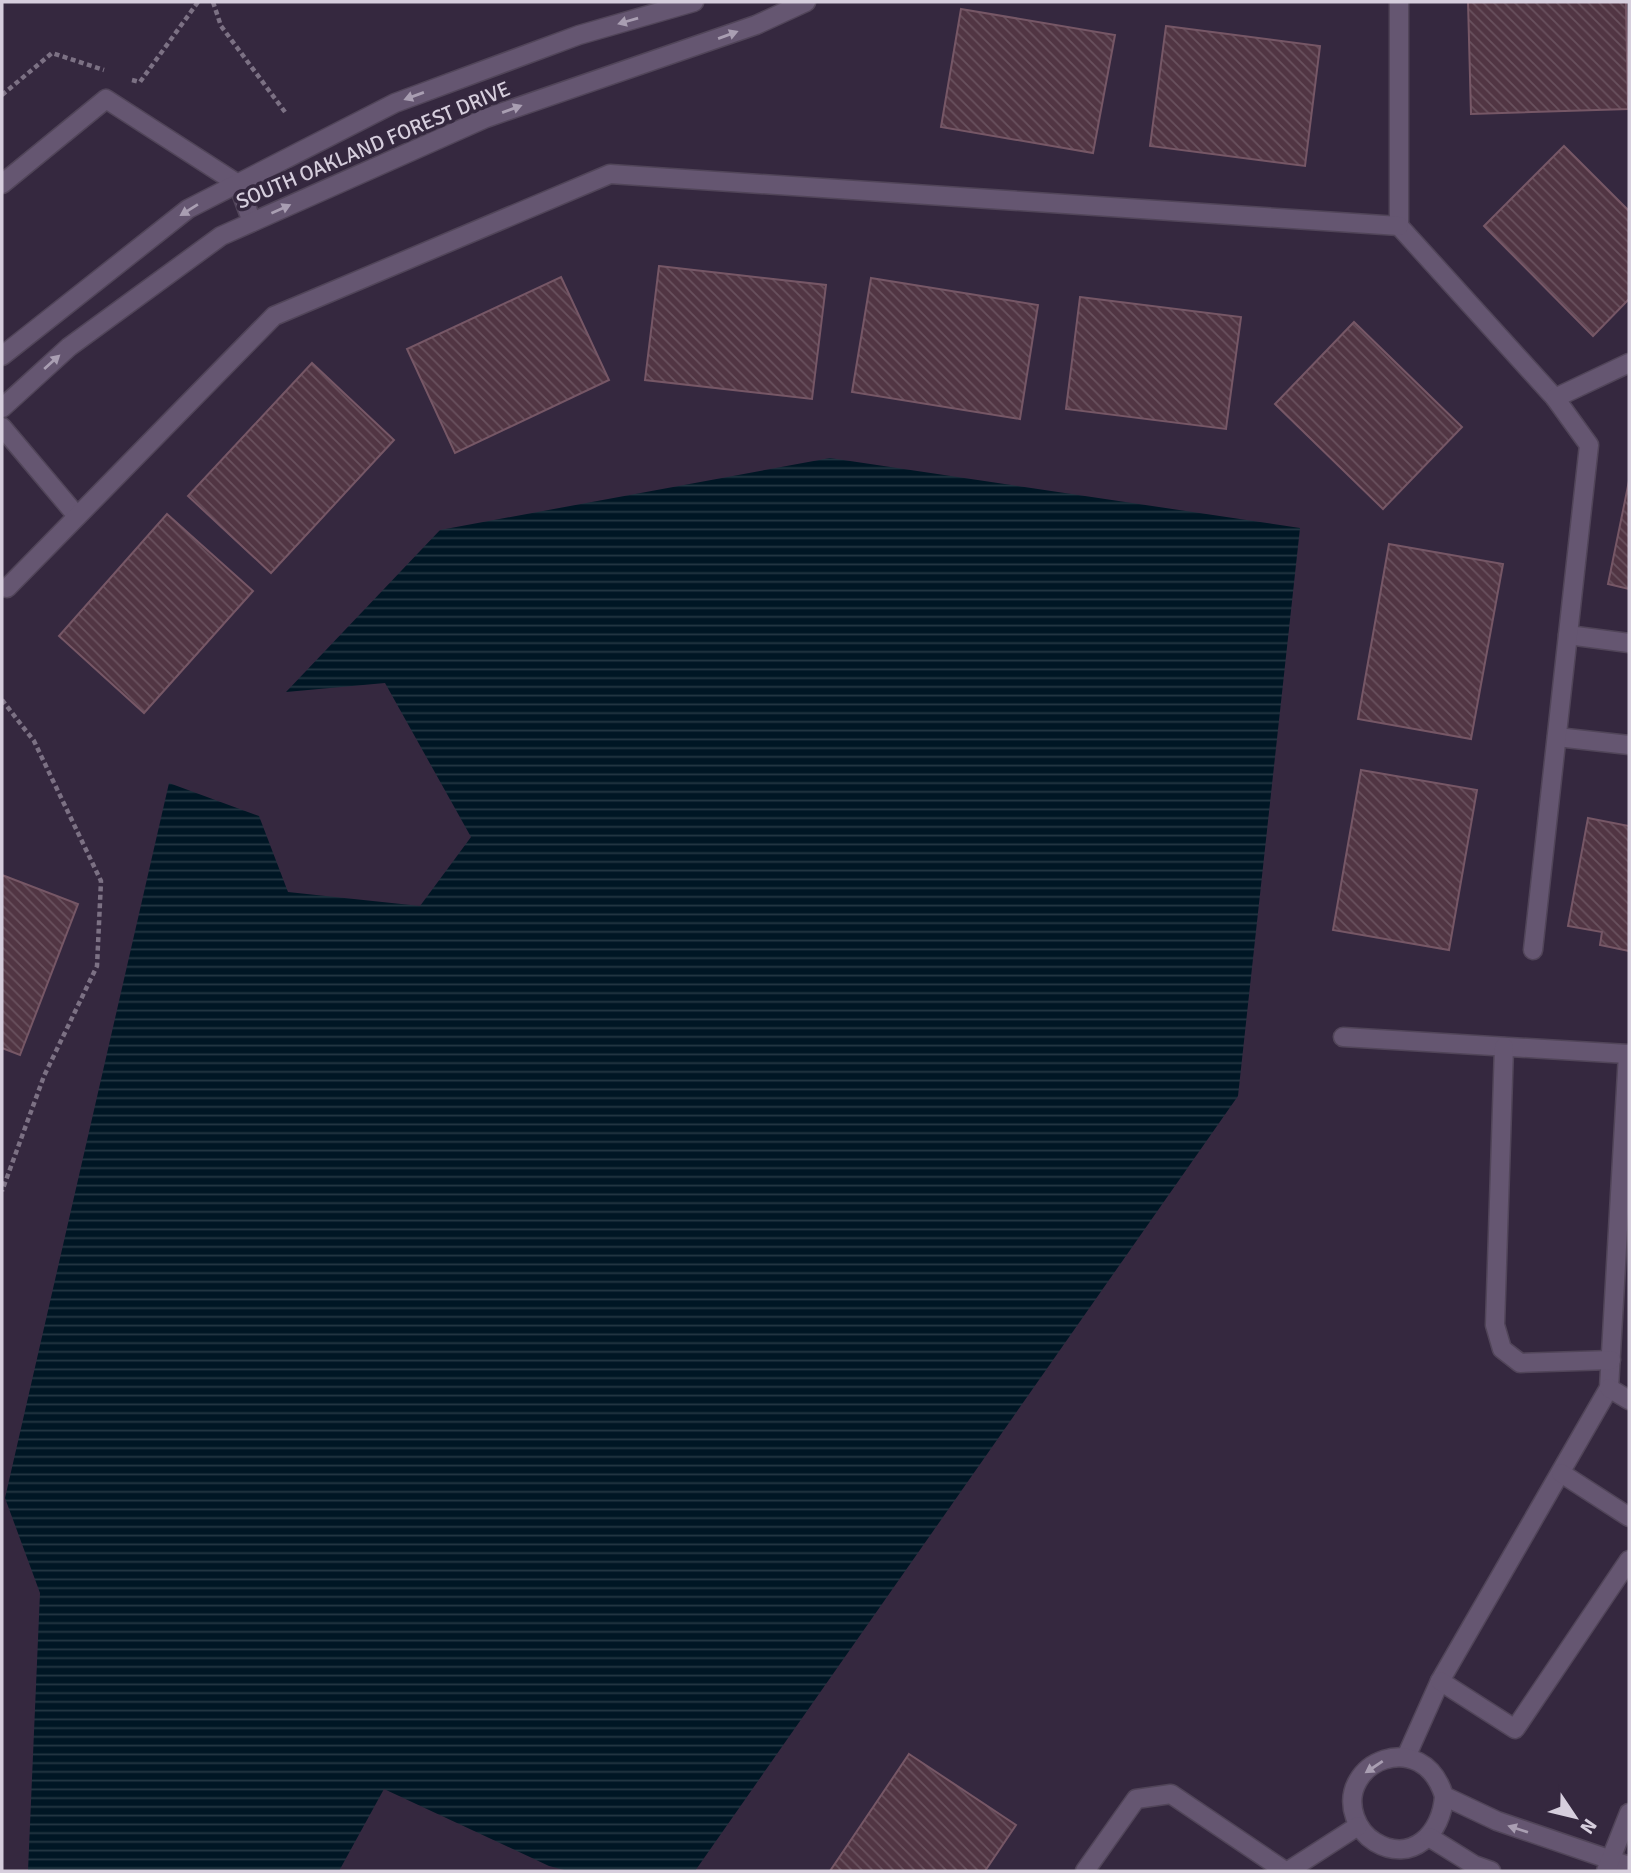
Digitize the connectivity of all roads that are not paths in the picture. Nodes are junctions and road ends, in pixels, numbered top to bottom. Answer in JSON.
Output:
{"nodes":[{"id":1,"x":694,"y":2,"type":"edge"},
{"id":2,"x":806,"y":2,"type":"edge"},
{"id":3,"x":1399,"y":2,"type":"edge"},
{"id":4,"x":2,"y":184,"type":"edge"},
{"id":5,"x":238,"y":184,"type":"junction"},
{"id":6,"x":253,"y":222,"type":"junction"},
{"id":7,"x":1399,"y":226,"type":"junction"},
{"id":8,"x":2,"y":356,"type":"edge"},
{"id":9,"x":1629,"y":363,"type":"edge"},
{"id":10,"x":1555,"y":398,"type":"junction"},
{"id":11,"x":2,"y":408,"type":"edge"},
{"id":12,"x":2,"y":427,"type":"edge"},
{"id":13,"x":78,"y":516,"type":"junction"},
{"id":14,"x":7,"y":588,"type":"dead end"},
{"id":15,"x":1568,"y":635,"type":"junction"},
{"id":16,"x":1629,"y":643,"type":"edge"},
{"id":17,"x":1557,"y":737,"type":"junction"},
{"id":18,"x":1629,"y":745,"type":"edge"},
{"id":19,"x":1533,"y":950,"type":"dead end"},
{"id":20,"x":1343,"y":1037,"type":"dead end"},
{"id":21,"x":1504,"y":1047,"type":"junction"},
{"id":22,"x":1611,"y":1360,"type":"junction"},
{"id":23,"x":1609,"y":1388,"type":"junction"},
{"id":24,"x":1629,"y":1400,"type":"edge"},
{"id":25,"x":1560,"y":1473,"type":"junction"},
{"id":26,"x":1629,"y":1517,"type":"edge"},
{"id":27,"x":1629,"y":1560,"type":"edge"},
{"id":28,"x":1440,"y":1681,"type":"junction"},
{"id":29,"x":1406,"y":1757,"type":"junction"},
{"id":30,"x":1444,"y":1796,"type":"junction"},
{"id":31,"x":1629,"y":1813,"type":"edge"},
{"id":32,"x":1358,"y":1826,"type":"junction"},
{"id":33,"x":1429,"y":1837,"type":"junction"},
{"id":34,"x":1608,"y":1865,"type":"edge"},
{"id":35,"x":1629,"y":1866,"type":"edge"},
{"id":36,"x":1085,"y":1871,"type":"edge"},
{"id":37,"x":1287,"y":1871,"type":"edge"},
{"id":38,"x":1491,"y":1871,"type":"edge"}],
"edges":[{"from":1,"to":5,"type":"street","name":"SOUTH OAKLAND FOREST DRIVE","one_way":true},
{"from":6,"to":2,"type":"street","name":"SOUTH OAKLAND FOREST DRIVE","one_way":true},
{"from":3,"to":7,"type":"street"},
{"from":4,"to":5,"type":"street"},
{"from":5,"to":6,"type":"street"},
{"from":5,"to":8,"type":"street","name":"SOUTH OAKLAND FOREST DRIVE","one_way":true},
{"from":11,"to":6,"type":"street","name":"SOUTH OAKLAND FOREST DRIVE","one_way":true},
{"from":7,"to":10,"type":"street"},
{"from":7,"to":13,"type":"street"},
{"from":9,"to":10,"type":"street"},
{"from":10,"to":15,"type":"street"},
{"from":12,"to":13,"type":"street"},
{"from":13,"to":14,"type":"street"},
{"from":15,"to":16,"type":"street"},
{"from":15,"to":17,"type":"street"},
{"from":17,"to":18,"type":"street"},
{"from":17,"to":19,"type":"street"},
{"from":20,"to":21,"type":"street"},
{"from":21,"to":22,"type":"street"},
{"from":21,"to":22,"type":"street"},
{"from":22,"to":23,"type":"street"},
{"from":23,"to":24,"type":"street"},
{"from":23,"to":25,"type":"street"},
{"from":25,"to":26,"type":"street"},
{"from":25,"to":28,"type":"street"},
{"from":27,"to":28,"type":"street"},
{"from":28,"to":29,"type":"street"},
{"from":29,"to":30,"type":"street"},
{"from":29,"to":32,"type":"street","one_way":true},
{"from":30,"to":33,"type":"street"},
{"from":34,"to":30,"type":"street","one_way":true},
{"from":31,"to":34,"type":"street"},
{"from":32,"to":33,"type":"street"},
{"from":32,"to":37,"type":"street"},
{"from":33,"to":38,"type":"street"},
{"from":34,"to":35,"type":"street"},
{"from":36,"to":37,"type":"street"}]}
